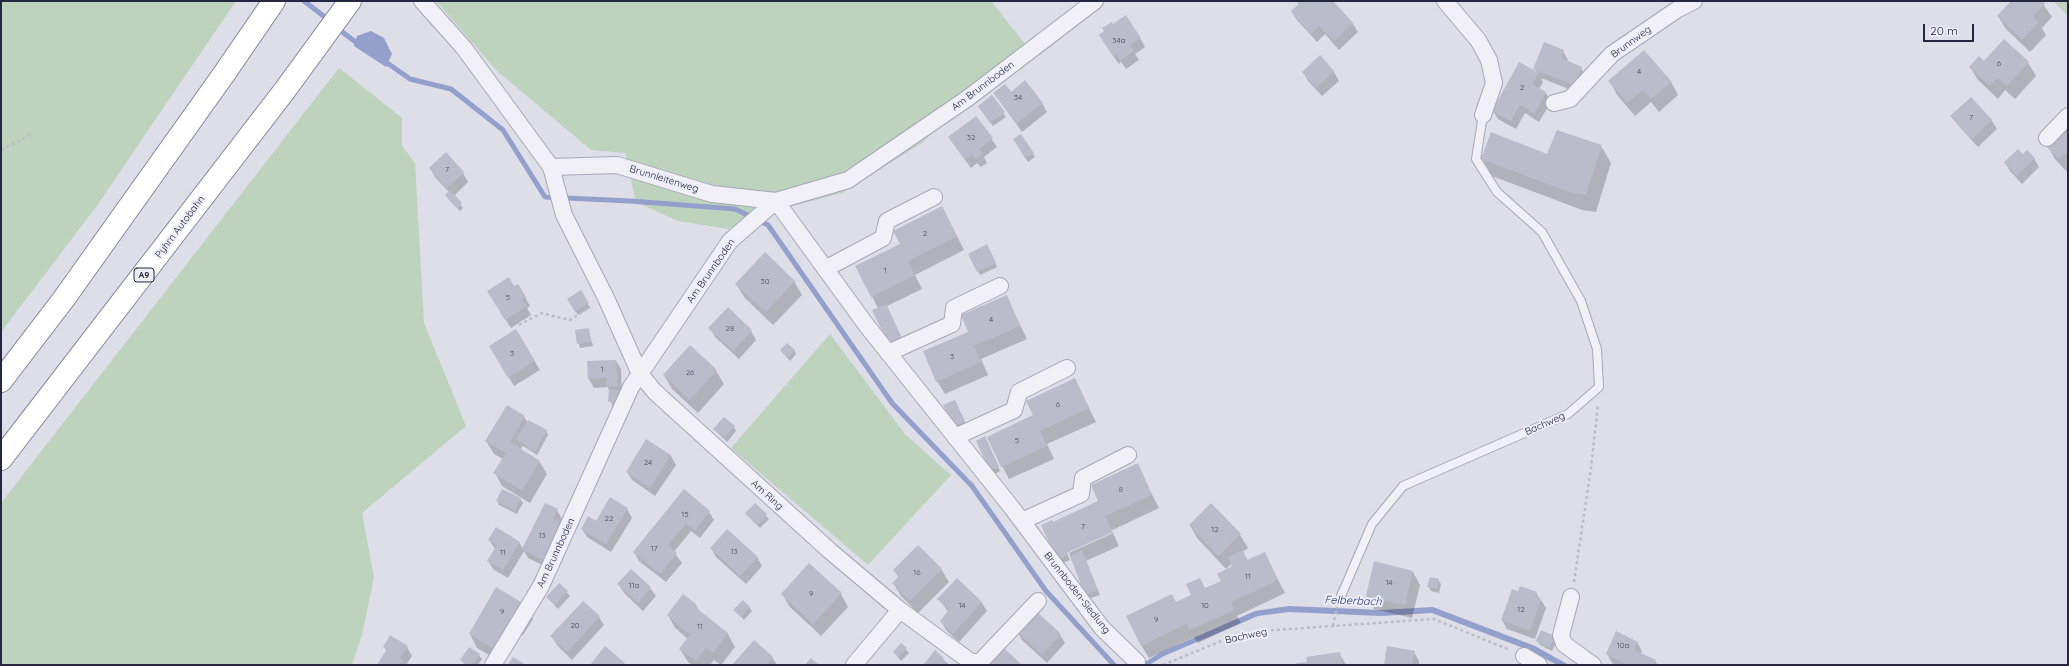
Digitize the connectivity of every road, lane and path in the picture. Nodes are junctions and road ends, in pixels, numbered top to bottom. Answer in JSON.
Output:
{"nodes":[{"id":1,"x":274,"y":1,"type":"edge"},
{"id":2,"x":350,"y":1,"type":"edge"},
{"id":3,"x":422,"y":1,"type":"edge"},
{"id":4,"x":1095,"y":1,"type":"edge"},
{"id":5,"x":1445,"y":1,"type":"edge"},
{"id":6,"x":1694,"y":1,"type":"edge"},
{"id":7,"x":1554,"y":103,"type":"dead end"},
{"id":8,"x":1483,"y":115,"type":"joint"},
{"id":9,"x":2068,"y":116,"type":"edge"},
{"id":10,"x":32,"y":134,"type":"dead end"},
{"id":11,"x":2047,"y":138,"type":"dead end"},
{"id":12,"x":1,"y":150,"type":"edge"},
{"id":13,"x":551,"y":167,"type":"junction"},
{"id":14,"x":934,"y":197,"type":"dead end"},
{"id":15,"x":770,"y":206,"type":"junction"},
{"id":16,"x":826,"y":269,"type":"junction"},
{"id":17,"x":1000,"y":286,"type":"dead end"},
{"id":18,"x":590,"y":307,"type":"dead end"},
{"id":19,"x":519,"y":325,"type":"dead end"},
{"id":20,"x":888,"y":353,"type":"junction"},
{"id":21,"x":1067,"y":368,"type":"dead end"},
{"id":22,"x":640,"y":374,"type":"junction"},
{"id":23,"x":1,"y":381,"type":"edge"},
{"id":24,"x":1599,"y":387,"type":"junction"},
{"id":25,"x":955,"y":437,"type":"junction"},
{"id":26,"x":1128,"y":455,"type":"dead end"},
{"id":27,"x":1,"y":459,"type":"edge"},
{"id":28,"x":1022,"y":521,"type":"junction"},
{"id":29,"x":1341,"y":596,"type":"dead end"},
{"id":30,"x":1571,"y":597,"type":"joint"},
{"id":31,"x":1038,"y":601,"type":"dead end"},
{"id":32,"x":1338,"y":604,"type":"dead end"},
{"id":33,"x":900,"y":610,"type":"junction"},
{"id":34,"x":1333,"y":626,"type":"junction"},
{"id":35,"x":1524,"y":656,"type":"joint"},
{"id":36,"x":1137,"y":662,"type":"dead end"},
{"id":37,"x":493,"y":665,"type":"edge"},
{"id":38,"x":854,"y":665,"type":"edge"},
{"id":39,"x":1163,"y":665,"type":"edge"},
{"id":40,"x":1539,"y":665,"type":"edge"},
{"id":41,"x":1593,"y":665,"type":"edge"}],
"edges":[{"from":1,"to":23,"type":"highway"},
{"from":2,"to":27,"type":"highway","name":"Pyhrn Autobahn","number":"A9"},
{"from":3,"to":13,"type":"street"},
{"from":4,"to":15,"type":"street","name":"Am Brunnboden"},
{"from":5,"to":8,"type":"street"},
{"from":6,"to":7,"type":"street","name":"Brunnweg"},
{"from":8,"to":24,"type":"lane"},
{"from":9,"to":11,"type":"street"},
{"from":10,"to":12,"type":"path"},
{"from":13,"to":15,"type":"street","name":"Brunnleitenweg"},
{"from":13,"to":22,"type":"street"},
{"from":14,"to":16,"type":"street"},
{"from":15,"to":16,"type":"street","name":"Brunnboden-Siedlung"},
{"from":15,"to":22,"type":"street","name":"Am Brunnboden"},
{"from":16,"to":20,"type":"street","name":"Brunnboden-Siedlung"},
{"from":17,"to":20,"type":"street"},
{"from":18,"to":19,"type":"path"},
{"from":20,"to":25,"type":"street","name":"Brunnboden-Siedlung"},
{"from":21,"to":25,"type":"street"},
{"from":22,"to":33,"type":"street","name":"Am Ring"},
{"from":22,"to":37,"type":"street","name":"Am Brunnboden"},
{"from":24,"to":29,"type":"lane","name":"Bachweg"},
{"from":24,"to":30,"type":"path"},
{"from":25,"to":28,"type":"street","name":"Brunnboden-Siedlung"},
{"from":26,"to":28,"type":"street"},
{"from":28,"to":36,"type":"street","name":"Brunnboden-Siedlung"},
{"from":30,"to":41,"type":"street"},
{"from":31,"to":33,"type":"street","name":"Am Ring"},
{"from":32,"to":34,"type":"path"},
{"from":33,"to":38,"type":"street"},
{"from":34,"to":35,"type":"path","name":"Bachweg"},
{"from":34,"to":39,"type":"path","name":"Bachweg"},
{"from":35,"to":40,"type":"street"}]}
